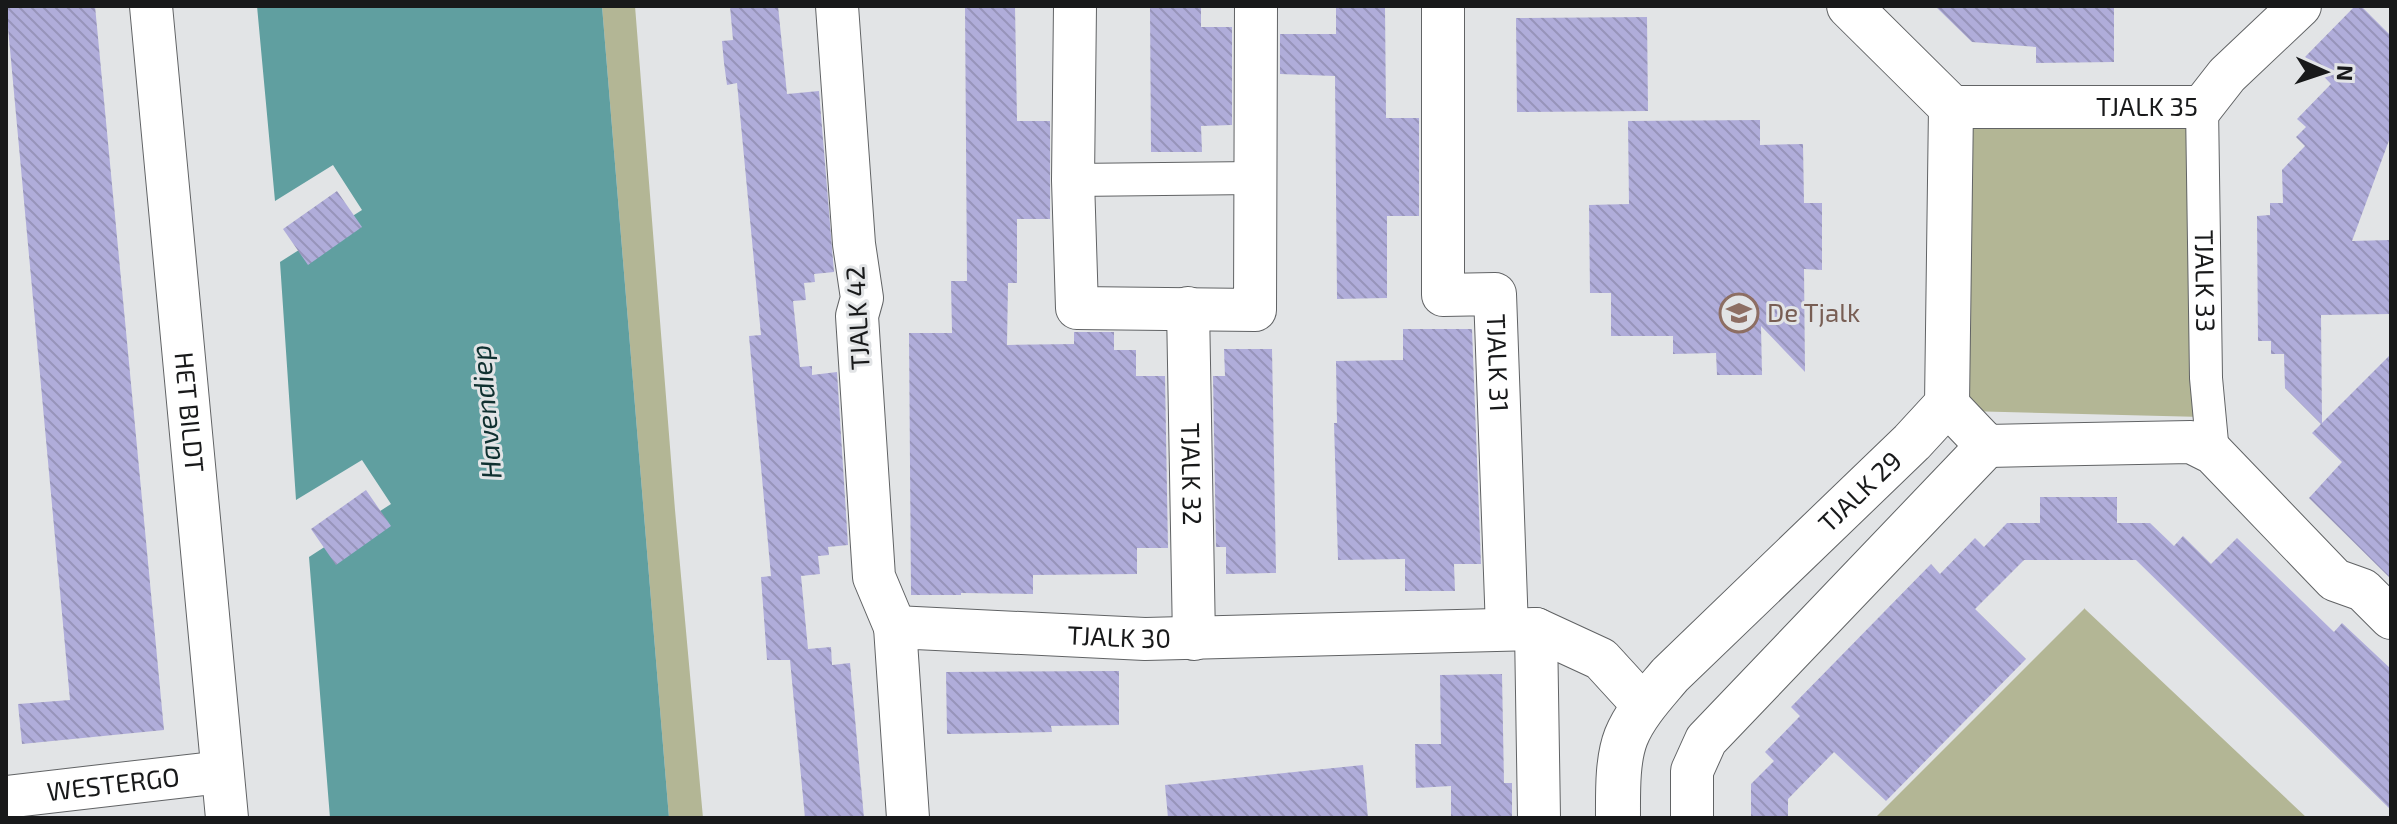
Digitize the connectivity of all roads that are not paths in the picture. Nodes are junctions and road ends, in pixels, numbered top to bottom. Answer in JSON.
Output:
{"nodes":[{"id":1,"x":151,"y":6,"type":"edge"},
{"id":2,"x":837,"y":6,"type":"edge"},
{"id":3,"x":1075,"y":6,"type":"edge"},
{"id":4,"x":1256,"y":6,"type":"edge"},
{"id":5,"x":1443,"y":6,"type":"edge"},
{"id":6,"x":1849,"y":6,"type":"edge"},
{"id":7,"x":2300,"y":6,"type":"edge"},
{"id":8,"x":1951,"y":107,"type":"junction"},
{"id":9,"x":2202,"y":107,"type":"junction"},
{"id":10,"x":1254,"y":178,"type":"junction"},
{"id":11,"x":1073,"y":180,"type":"junction"},
{"id":12,"x":1188,"y":308,"type":"junction"},
{"id":13,"x":1947,"y":404,"type":"junction"},
{"id":14,"x":1987,"y":446,"type":"junction"},
{"id":15,"x":2213,"y":453,"type":"junction"},
{"id":16,"x":2391,"y":618,"type":"edge"},
{"id":17,"x":895,"y":627,"type":"junction"},
{"id":18,"x":1522,"y":629,"type":"junction"},
{"id":19,"x":1194,"y":639,"type":"junction"},
{"id":20,"x":1644,"y":706,"type":"junction"},
{"id":21,"x":222,"y":772,"type":"junction"},
{"id":22,"x":6,"y":797,"type":"edge"},
{"id":23,"x":227,"y":818,"type":"edge"},
{"id":24,"x":908,"y":818,"type":"edge"},
{"id":25,"x":1539,"y":818,"type":"edge"},
{"id":26,"x":1618,"y":818,"type":"edge"},
{"id":27,"x":1692,"y":818,"type":"edge"}],
"edges":[{"from":1,"to":21,"type":"street","name":"HET BILDT"},
{"from":2,"to":17,"type":"street","name":"TJALK 42"},
{"from":3,"to":11,"type":"street"},
{"from":4,"to":10,"type":"street"},
{"from":5,"to":18,"type":"street","name":"TJALK 31"},
{"from":6,"to":8,"type":"street"},
{"from":7,"to":9,"type":"street","name":"TJALK 35"},
{"from":8,"to":9,"type":"street","name":"TJALK 35"},
{"from":8,"to":13,"type":"street"},
{"from":9,"to":15,"type":"street","name":"TJALK 33"},
{"from":10,"to":11,"type":"street"},
{"from":10,"to":12,"type":"street"},
{"from":11,"to":12,"type":"street"},
{"from":12,"to":19,"type":"street","name":"TJALK 32"},
{"from":13,"to":14,"type":"street"},
{"from":13,"to":20,"type":"street","name":"TJALK 29"},
{"from":14,"to":15,"type":"street"},
{"from":14,"to":27,"type":"street"},
{"from":15,"to":16,"type":"street"},
{"from":17,"to":19,"type":"street","name":"TJALK 30"},
{"from":17,"to":24,"type":"street"},
{"from":18,"to":19,"type":"street","name":"TJALK 30"},
{"from":18,"to":20,"type":"street","name":"TJALK 30"},
{"from":18,"to":25,"type":"street"},
{"from":20,"to":26,"type":"street","name":"TJALK 29"},
{"from":21,"to":22,"type":"street","name":"WESTERGO"},
{"from":21,"to":23,"type":"street","name":"HET BILDT"}]}
